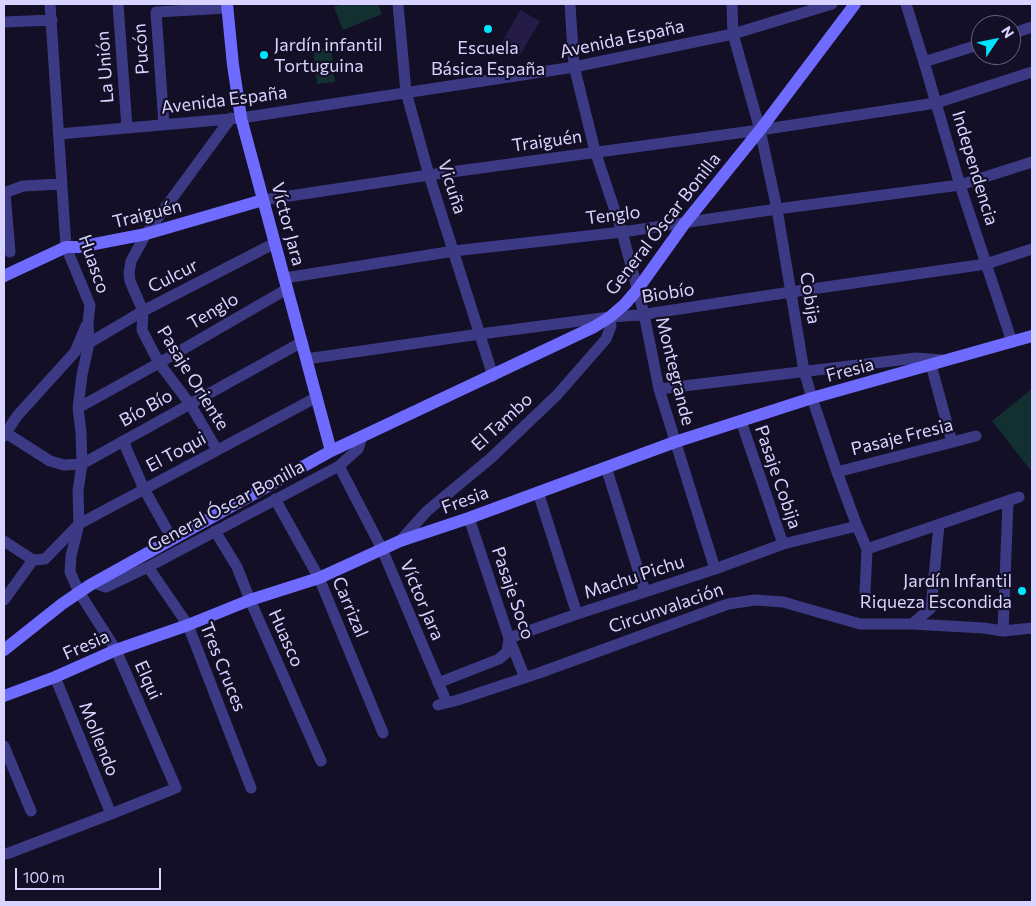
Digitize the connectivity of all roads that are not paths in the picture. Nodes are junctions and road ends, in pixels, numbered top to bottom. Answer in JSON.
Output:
{"nodes":[{"id":1,"x":50,"y":4,"type":"edge"},
{"id":2,"x":118,"y":4,"type":"edge"},
{"id":3,"x":398,"y":4,"type":"edge"},
{"id":4,"x":570,"y":4,"type":"edge"},
{"id":5,"x":732,"y":4,"type":"edge"},
{"id":6,"x":832,"y":4,"type":"edge"},
{"id":7,"x":855,"y":4,"type":"edge"},
{"id":8,"x":906,"y":4,"type":"edge"},
{"id":9,"x":227,"y":6,"type":"edge"},
{"id":10,"x":52,"y":20,"type":"junction"},
{"id":11,"x":4,"y":22,"type":"edge"},
{"id":12,"x":733,"y":34,"type":"junction"},
{"id":13,"x":971,"y":47,"type":"edge"},
{"id":14,"x":924,"y":62,"type":"junction"},
{"id":15,"x":574,"y":68,"type":"junction"},
{"id":16,"x":1032,"y":72,"type":"edge"},
{"id":17,"x":406,"y":92,"type":"junction"},
{"id":18,"x":936,"y":103,"type":"junction"},
{"id":19,"x":236,"y":118,"type":"junction"},
{"id":20,"x":164,"y":125,"type":"junction"},
{"id":21,"x":127,"y":128,"type":"junction"},
{"id":22,"x":760,"y":130,"type":"junction"},
{"id":23,"x":58,"y":134,"type":"junction"},
{"id":24,"x":596,"y":151,"type":"junction"},
{"id":25,"x":1032,"y":162,"type":"edge"},
{"id":26,"x":429,"y":175,"type":"junction"},
{"id":27,"x":62,"y":184,"type":"junction"},
{"id":28,"x":960,"y":184,"type":"junction"},
{"id":29,"x":4,"y":193,"type":"edge"},
{"id":30,"x":263,"y":200,"type":"junction"},
{"id":31,"x":777,"y":209,"type":"junction"},
{"id":32,"x":686,"y":222,"type":"junction"},
{"id":33,"x":622,"y":232,"type":"junction"},
{"id":34,"x":146,"y":234,"type":"junction"},
{"id":35,"x":275,"y":243,"type":"junction"},
{"id":36,"x":66,"y":247,"type":"junction"},
{"id":37,"x":1032,"y":249,"type":"edge"},
{"id":38,"x":454,"y":251,"type":"junction"},
{"id":39,"x":10,"y":252,"type":"dead end"},
{"id":40,"x":986,"y":264,"type":"junction"},
{"id":41,"x":4,"y":276,"type":"edge"},
{"id":42,"x":286,"y":283,"type":"junction"},
{"id":43,"x":637,"y":290,"type":"junction"},
{"id":44,"x":792,"y":292,"type":"junction"},
{"id":45,"x":143,"y":311,"type":"junction"},
{"id":46,"x":644,"y":314,"type":"junction"},
{"id":47,"x":610,"y":317,"type":"junction"},
{"id":48,"x":88,"y":322,"type":"junction"},
{"id":49,"x":480,"y":334,"type":"junction"},
{"id":50,"x":1032,"y":336,"type":"edge"},
{"id":51,"x":302,"y":342,"type":"junction"},
{"id":52,"x":1012,"y":342,"type":"junction"},
{"id":53,"x":89,"y":343,"type":"junction"},
{"id":54,"x":306,"y":359,"type":"junction"},
{"id":55,"x":947,"y":360,"type":"junction"},
{"id":56,"x":159,"y":363,"type":"junction"},
{"id":57,"x":931,"y":365,"type":"junction"},
{"id":58,"x":804,"y":371,"type":"junction"},
{"id":59,"x":493,"y":376,"type":"junction"},
{"id":60,"x":659,"y":389,"type":"junction"},
{"id":61,"x":317,"y":397,"type":"junction"},
{"id":62,"x":812,"y":398,"type":"junction"},
{"id":63,"x":190,"y":404,"type":"junction"},
{"id":64,"x":78,"y":408,"type":"junction"},
{"id":65,"x":741,"y":422,"type":"junction"},
{"id":66,"x":5,"y":434,"type":"edge"},
{"id":67,"x":976,"y":436,"type":"dead end"},
{"id":68,"x":362,"y":437,"type":"junction"},
{"id":69,"x":123,"y":441,"type":"junction"},
{"id":70,"x":675,"y":442,"type":"junction"},
{"id":71,"x":952,"y":442,"type":"junction"},
{"id":72,"x":218,"y":450,"type":"junction"},
{"id":73,"x":331,"y":451,"type":"junction"},
{"id":74,"x":82,"y":464,"type":"junction"},
{"id":75,"x":339,"y":466,"type":"junction"},
{"id":76,"x":606,"y":467,"type":"junction"},
{"id":77,"x":838,"y":472,"type":"junction"},
{"id":78,"x":144,"y":489,"type":"junction"},
{"id":79,"x":538,"y":492,"type":"junction"},
{"id":80,"x":275,"y":500,"type":"junction"},
{"id":81,"x":469,"y":518,"type":"junction"},
{"id":82,"x":79,"y":524,"type":"junction"},
{"id":83,"x":939,"y":525,"type":"junction"},
{"id":84,"x":857,"y":526,"type":"junction"},
{"id":85,"x":166,"y":528,"type":"dead end"},
{"id":86,"x":215,"y":531,"type":"junction"},
{"id":87,"x":4,"y":541,"type":"edge"},
{"id":88,"x":400,"y":541,"type":"junction"},
{"id":89,"x":783,"y":544,"type":"junction"},
{"id":90,"x":382,"y":549,"type":"junction"},
{"id":91,"x":868,"y":549,"type":"junction"},
{"id":92,"x":33,"y":560,"type":"junction"},
{"id":93,"x":148,"y":567,"type":"junction"},
{"id":94,"x":714,"y":570,"type":"junction"},
{"id":95,"x":319,"y":578,"type":"junction"},
{"id":96,"x":94,"y":583,"type":"junction"},
{"id":97,"x":79,"y":592,"type":"junction"},
{"id":98,"x":645,"y":592,"type":"junction"},
{"id":99,"x":865,"y":594,"type":"dead end"},
{"id":100,"x":4,"y":600,"type":"edge"},
{"id":101,"x":250,"y":600,"type":"junction"},
{"id":102,"x":577,"y":614,"type":"junction"},
{"id":103,"x":188,"y":624,"type":"junction"},
{"id":104,"x":912,"y":624,"type":"junction"},
{"id":105,"x":1032,"y":628,"type":"edge"},
{"id":106,"x":1003,"y":631,"type":"junction"},
{"id":107,"x":509,"y":638,"type":"junction"},
{"id":108,"x":4,"y":650,"type":"edge"},
{"id":109,"x":116,"y":650,"type":"junction"},
{"id":110,"x":56,"y":677,"type":"junction"},
{"id":111,"x":525,"y":678,"type":"junction"},
{"id":112,"x":438,"y":684,"type":"junction"},
{"id":113,"x":4,"y":696,"type":"edge"},
{"id":114,"x":441,"y":700,"type":"joint"},
{"id":115,"x":383,"y":733,"type":"dead end"},
{"id":116,"x":4,"y":746,"type":"edge"},
{"id":117,"x":321,"y":761,"type":"dead end"},
{"id":118,"x":251,"y":788,"type":"dead end"},
{"id":119,"x":31,"y":812,"type":"dead end"},
{"id":120,"x":111,"y":814,"type":"junction"},
{"id":121,"x":5,"y":855,"type":"edge"}],
"edges":[{"from":1,"to":10,"type":"street","name":"Huasco"},
{"from":2,"to":21,"type":"street","name":"La Unión"},
{"from":3,"to":17,"type":"street","name":"Vicuña"},
{"from":4,"to":15,"type":"street","name":"Montegrande"},
{"from":5,"to":12,"type":"street","name":"Cobija"},
{"from":6,"to":12,"type":"street","name":"Avenida España"},
{"from":7,"to":22,"type":"main road","name":"General Óscar Bonilla"},
{"from":8,"to":14,"type":"street","name":"Independencia"},
{"from":9,"to":19,"type":"main road","name":"Víctor Jara"},
{"from":9,"to":20,"type":"street","name":"Pucón"},
{"from":10,"to":11,"type":"street"},
{"from":10,"to":23,"type":"street","name":"Huasco"},
{"from":12,"to":15,"type":"street","name":"Avenida España"},
{"from":12,"to":22,"type":"street","name":"Cobija"},
{"from":13,"to":14,"type":"street"},
{"from":14,"to":18,"type":"street","name":"Independencia"},
{"from":15,"to":17,"type":"street","name":"Avenida España"},
{"from":15,"to":24,"type":"street","name":"Montegrande"},
{"from":16,"to":18,"type":"street","name":"Traiguén"},
{"from":17,"to":19,"type":"street","name":"Avenida España"},
{"from":17,"to":26,"type":"street","name":"Vicuña"},
{"from":18,"to":22,"type":"street","name":"Traiguén"},
{"from":18,"to":28,"type":"street","name":"Independencia"},
{"from":19,"to":20,"type":"street","name":"Avenida España"},
{"from":19,"to":30,"type":"main road","name":"Víctor Jara"},
{"from":19,"to":34,"type":"street","name":"Pasaje Oriente"},
{"from":20,"to":21,"type":"street","name":"Avenida España"},
{"from":21,"to":23,"type":"street","name":"Avenida España"},
{"from":22,"to":24,"type":"street","name":"Traiguén"},
{"from":22,"to":31,"type":"street","name":"Cobija"},
{"from":22,"to":32,"type":"main road","name":"General Óscar Bonilla"},
{"from":23,"to":27,"type":"street","name":"Huasco"},
{"from":24,"to":26,"type":"street","name":"Traiguén"},
{"from":24,"to":33,"type":"street","name":"Montegrande"},
{"from":25,"to":28,"type":"street","name":"Tenglo"},
{"from":26,"to":30,"type":"street","name":"Traiguén"},
{"from":26,"to":38,"type":"street","name":"Vicuña"},
{"from":27,"to":29,"type":"street"},
{"from":27,"to":36,"type":"street","name":"Huasco"},
{"from":28,"to":31,"type":"street","name":"Tenglo"},
{"from":28,"to":40,"type":"street","name":"Independencia"},
{"from":29,"to":39,"type":"street"},
{"from":30,"to":34,"type":"main road","name":"Traiguén"},
{"from":30,"to":35,"type":"main road","name":"Víctor Jara"},
{"from":31,"to":32,"type":"street","name":"Tenglo"},
{"from":31,"to":44,"type":"street","name":"Cobija"},
{"from":32,"to":33,"type":"street","name":"Tenglo"},
{"from":32,"to":43,"type":"main road","name":"General Óscar Bonilla"},
{"from":33,"to":38,"type":"street","name":"Tenglo"},
{"from":33,"to":43,"type":"street","name":"Montegrande"},
{"from":34,"to":36,"type":"main road","name":"Traiguén"},
{"from":34,"to":45,"type":"street","name":"Pasaje Oriente"},
{"from":35,"to":42,"type":"main road","name":"Víctor Jara"},
{"from":35,"to":45,"type":"street","name":"Culcur"},
{"from":36,"to":41,"type":"main road","name":"Traiguén"},
{"from":36,"to":48,"type":"street","name":"Huasco"},
{"from":37,"to":40,"type":"street","name":"Biobío"},
{"from":38,"to":42,"type":"street","name":"Tenglo"},
{"from":38,"to":49,"type":"street","name":"Vicuña"},
{"from":40,"to":44,"type":"street","name":"Biobío"},
{"from":40,"to":52,"type":"street","name":"Independencia"},
{"from":42,"to":51,"type":"main road","name":"Víctor Jara"},
{"from":42,"to":56,"type":"street","name":"Tenglo"},
{"from":43,"to":46,"type":"street","name":"Montegrande"},
{"from":43,"to":47,"type":"main road","name":"General Óscar Bonilla"},
{"from":44,"to":46,"type":"street","name":"Biobío"},
{"from":44,"to":58,"type":"street","name":"Cobija"},
{"from":45,"to":53,"type":"street","name":"Culcur"},
{"from":45,"to":56,"type":"street","name":"Pasaje Oriente"},
{"from":46,"to":47,"type":"street","name":"Biobío"},
{"from":46,"to":60,"type":"street","name":"Montegrande"},
{"from":47,"to":49,"type":"street","name":"Biobío"},
{"from":47,"to":59,"type":"main road","name":"General Óscar Bonilla"},
{"from":47,"to":88,"type":"street","name":"El Tambo"},
{"from":48,"to":53,"type":"street","name":"Huasco"},
{"from":48,"to":66,"type":"street"},
{"from":49,"to":54,"type":"street","name":"Biobío"},
{"from":49,"to":59,"type":"street","name":"Vicuña"},
{"from":50,"to":52,"type":"main road","name":"Fresia"},
{"from":51,"to":54,"type":"main road","name":"Víctor Jara"},
{"from":51,"to":63,"type":"street","name":"Bío Bío"},
{"from":52,"to":55,"type":"main road","name":"Fresia"},
{"from":53,"to":64,"type":"street","name":"Huasco"},
{"from":54,"to":61,"type":"main road","name":"Víctor Jara"},
{"from":55,"to":57,"type":"main road","name":"Fresia"},
{"from":55,"to":58,"type":"street","name":"Fresia"},
{"from":56,"to":63,"type":"street","name":"Pasaje Oriente"},
{"from":56,"to":64,"type":"street","name":"Tenglo"},
{"from":57,"to":62,"type":"main road","name":"Fresia"},
{"from":57,"to":71,"type":"street"},
{"from":58,"to":60,"type":"street","name":"Fresia"},
{"from":58,"to":62,"type":"street","name":"Cobija"},
{"from":59,"to":68,"type":"main road","name":"General Óscar Bonilla"},
{"from":60,"to":70,"type":"street","name":"Montegrande"},
{"from":61,"to":72,"type":"street","name":"El Toqui"},
{"from":61,"to":73,"type":"main road","name":"Víctor Jara"},
{"from":62,"to":65,"type":"main road","name":"Fresia"},
{"from":62,"to":77,"type":"street","name":"Cobija"},
{"from":63,"to":69,"type":"street","name":"Bío Bío"},
{"from":63,"to":72,"type":"street","name":"Pasaje Oriente"},
{"from":64,"to":74,"type":"street","name":"Huasco"},
{"from":65,"to":70,"type":"main road","name":"Fresia"},
{"from":65,"to":89,"type":"street","name":"Pasaje Cobija"},
{"from":66,"to":74,"type":"street"},
{"from":67,"to":71,"type":"street","name":"Pasaje Fresia"},
{"from":68,"to":73,"type":"main road","name":"General Óscar Bonilla"},
{"from":68,"to":75,"type":"street","name":"General Óscar Bonilla"},
{"from":69,"to":74,"type":"street","name":"Bío Bío"},
{"from":69,"to":78,"type":"street"},
{"from":70,"to":76,"type":"main road","name":"Fresia"},
{"from":70,"to":94,"type":"street","name":"Montegrande"},
{"from":71,"to":77,"type":"street","name":"Pasaje Fresia"},
{"from":72,"to":78,"type":"street","name":"El Toqui"},
{"from":73,"to":96,"type":"main road","name":"General Óscar Bonilla"},
{"from":74,"to":82,"type":"street","name":"Huasco"},
{"from":75,"to":80,"type":"street","name":"General Óscar Bonilla"},
{"from":75,"to":90,"type":"street","name":"Víctor Jara"},
{"from":76,"to":79,"type":"main road","name":"Fresia"},
{"from":76,"to":98,"type":"street"},
{"from":77,"to":84,"type":"street","name":"Cobija"},
{"from":78,"to":82,"type":"street","name":"El Toqui"},
{"from":78,"to":85,"type":"street"},
{"from":79,"to":81,"type":"main road","name":"Fresia"},
{"from":79,"to":102,"type":"street"},
{"from":80,"to":86,"type":"street","name":"General Óscar Bonilla"},
{"from":80,"to":95,"type":"street","name":"Carrizal"},
{"from":81,"to":88,"type":"main road","name":"Fresia"},
{"from":81,"to":107,"type":"street","name":"Pasaje Soco"},
{"from":82,"to":92,"type":"street","name":"El Toqui"},
{"from":82,"to":97,"type":"street","name":"Huasco"},
{"from":83,"to":91,"type":"street"},
{"from":83,"to":104,"type":"street"},
{"from":83,"to":106,"type":"street"},
{"from":84,"to":89,"type":"street","name":"Machu Pichu"},
{"from":84,"to":91,"type":"street","name":"Cobija"},
{"from":86,"to":93,"type":"street","name":"General Óscar Bonilla"},
{"from":86,"to":101,"type":"street","name":"Huasco"},
{"from":87,"to":92,"type":"street"},
{"from":88,"to":90,"type":"main road","name":"Fresia"},
{"from":89,"to":94,"type":"street","name":"Machu Pichu"},
{"from":90,"to":95,"type":"main road","name":"Fresia"},
{"from":90,"to":112,"type":"street","name":"Víctor Jara"},
{"from":91,"to":99,"type":"street","name":"Cobija"},
{"from":92,"to":100,"type":"street"},
{"from":93,"to":96,"type":"street","name":"General Óscar Bonilla"},
{"from":93,"to":103,"type":"street","name":"Tres Cruces"},
{"from":94,"to":98,"type":"street","name":"Machu Pichu"},
{"from":95,"to":101,"type":"main road","name":"Fresia"},
{"from":95,"to":115,"type":"street","name":"Carrizal"},
{"from":96,"to":97,"type":"main road","name":"General Óscar Bonilla"},
{"from":97,"to":108,"type":"main road","name":"General Óscar Bonilla"},
{"from":97,"to":109,"type":"street","name":"Elqui"},
{"from":98,"to":102,"type":"street","name":"Machu Pichu"},
{"from":101,"to":103,"type":"main road","name":"Fresia"},
{"from":101,"to":117,"type":"street","name":"Huasco"},
{"from":102,"to":107,"type":"street","name":"Machu Pichu"},
{"from":103,"to":109,"type":"main road","name":"Fresia"},
{"from":103,"to":118,"type":"street","name":"Tres Cruces"},
{"from":104,"to":106,"type":"street","name":"Circunvalación"},
{"from":104,"to":111,"type":"street","name":"Circunvalación"},
{"from":105,"to":106,"type":"street","name":"Circunvalación"},
{"from":107,"to":111,"type":"street","name":"Pasaje Soco"},
{"from":107,"to":112,"type":"street"},
{"from":109,"to":110,"type":"main road","name":"Fresia"},
{"from":109,"to":120,"type":"street","name":"Elqui"},
{"from":110,"to":113,"type":"main road","name":"Fresia"},
{"from":110,"to":120,"type":"street","name":"Mollendo"},
{"from":111,"to":114,"type":"street","name":"Circunvalación"},
{"from":112,"to":114,"type":"street","name":"Víctor Jara"},
{"from":116,"to":119,"type":"street"},
{"from":120,"to":121,"type":"street"}]}
